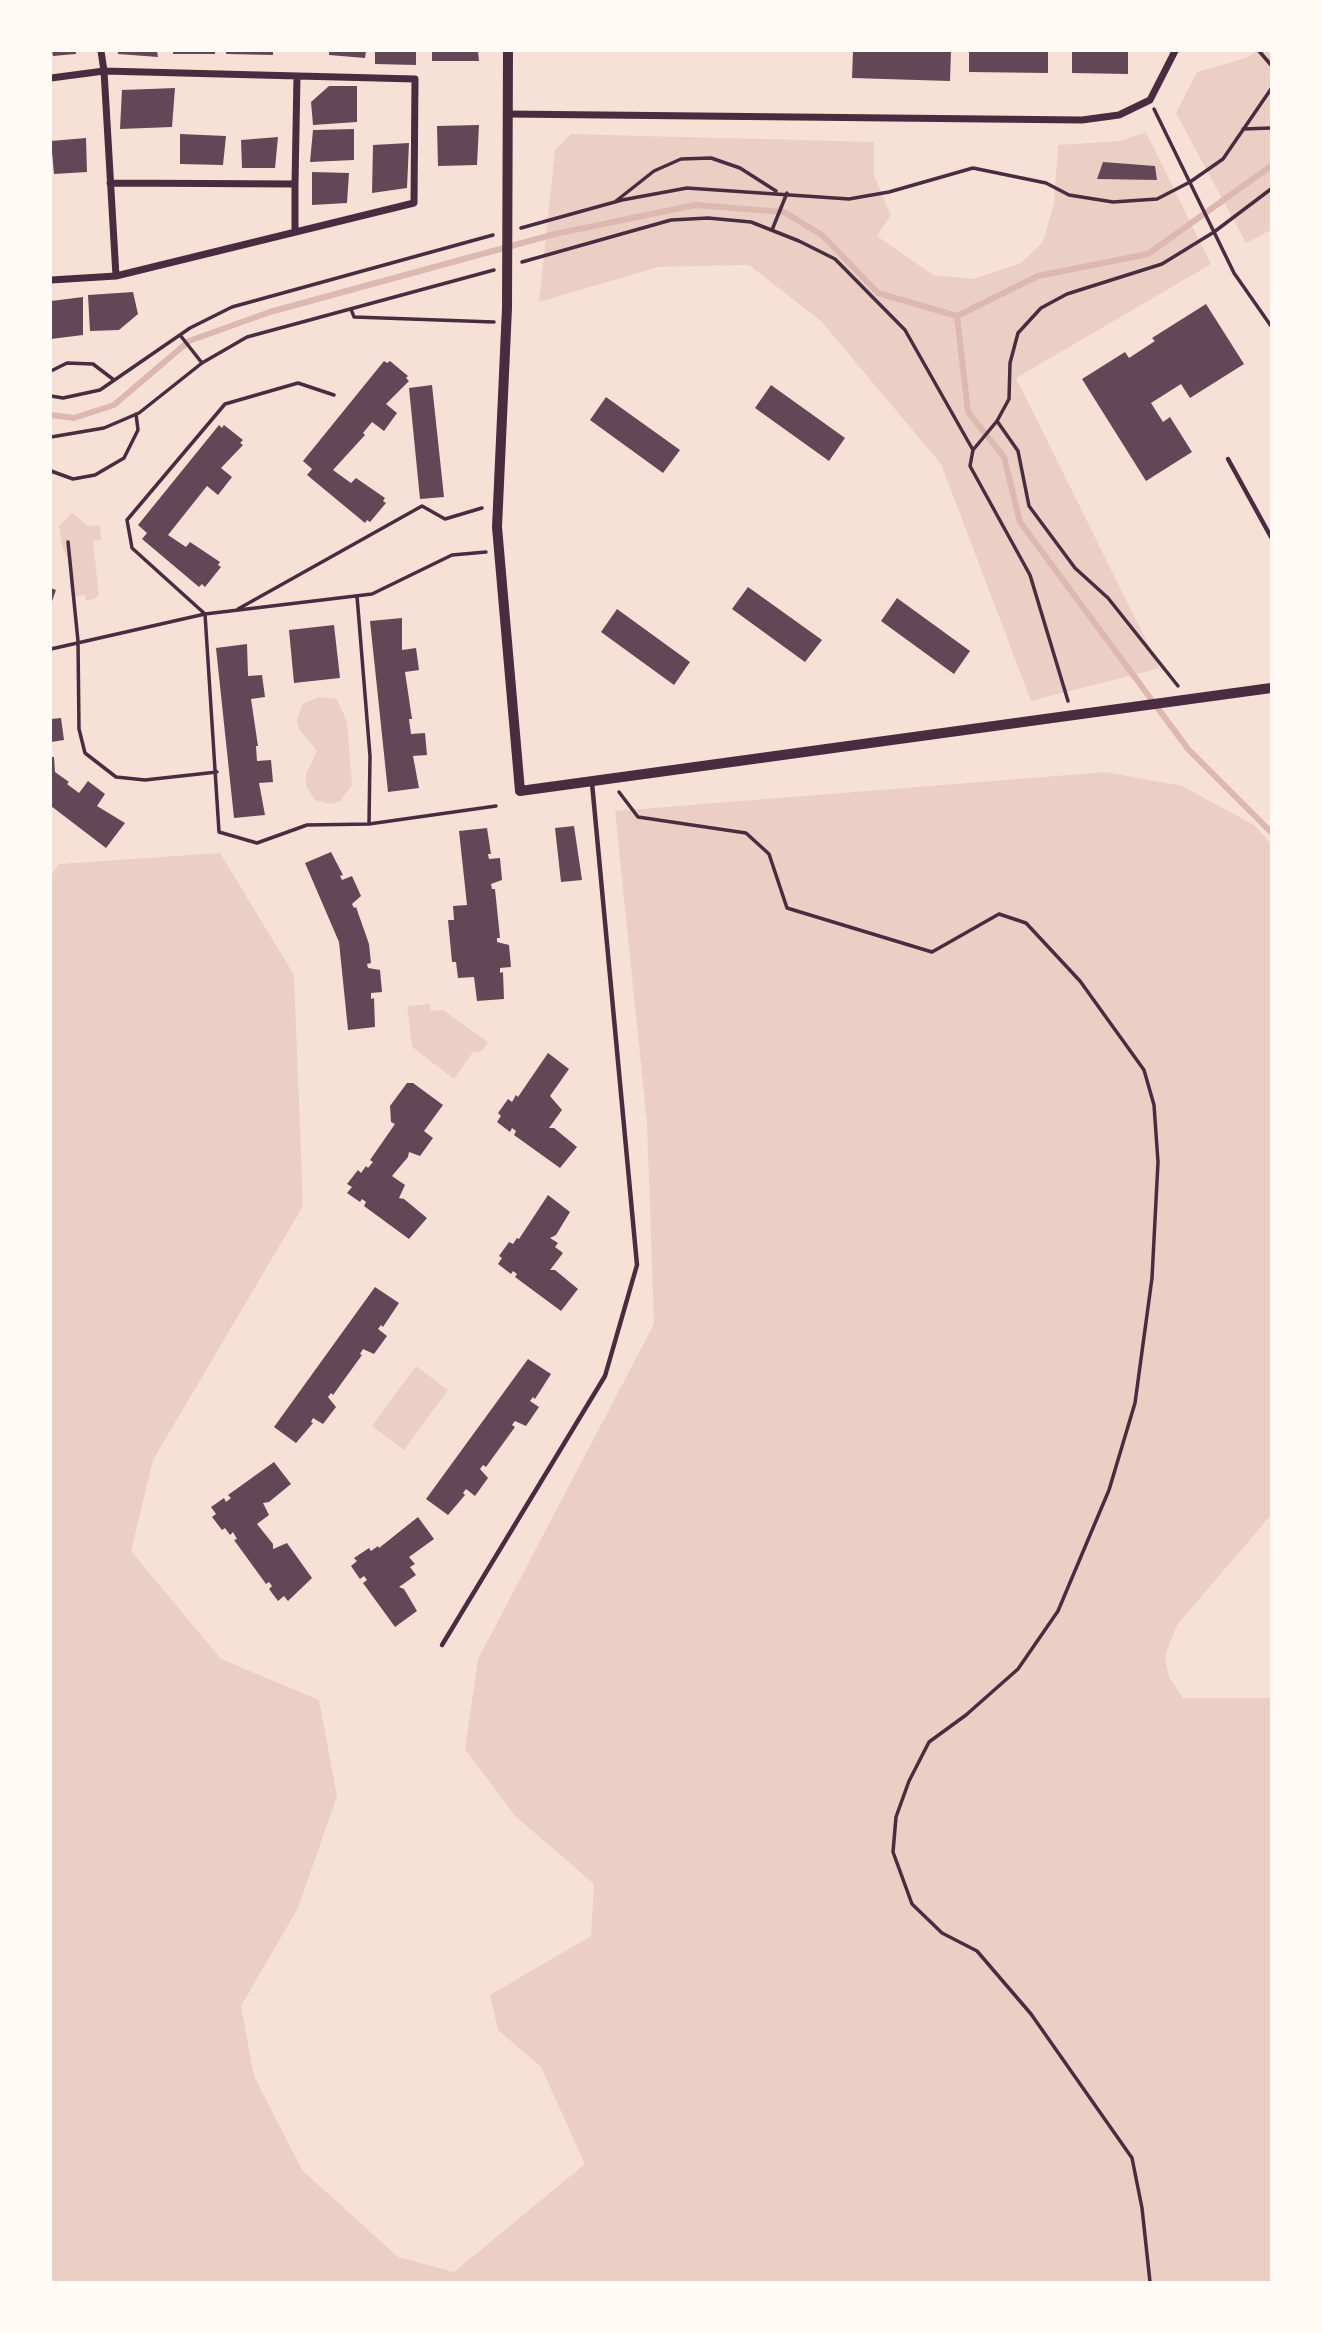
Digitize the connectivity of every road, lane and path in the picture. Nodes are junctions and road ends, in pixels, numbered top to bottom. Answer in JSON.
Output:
{"nodes":[{"id":1,"x":101,"y":51,"type":"edge"},
{"id":2,"x":508,"y":51,"type":"edge"},
{"id":3,"x":1175,"y":51,"type":"edge"},
{"id":4,"x":1259,"y":51,"type":"edge"},
{"id":5,"x":1271,"y":65,"type":"edge"},
{"id":6,"x":104,"y":71,"type":"junction"},
{"id":7,"x":297,"y":76,"type":"junction"},
{"id":8,"x":51,"y":78,"type":"edge"},
{"id":9,"x":1271,"y":89,"type":"edge"},
{"id":10,"x":1150,"y":100,"type":"junction"},
{"id":11,"x":507,"y":114,"type":"junction"},
{"id":12,"x":1271,"y":128,"type":"edge"},
{"id":13,"x":1243,"y":129,"type":"junction"},
{"id":14,"x":1190,"y":182,"type":"junction"},
{"id":15,"x":110,"y":183,"type":"junction"},
{"id":16,"x":295,"y":184,"type":"junction"},
{"id":17,"x":1271,"y":190,"type":"edge"},
{"id":18,"x":778,"y":192,"type":"junction"},
{"id":19,"x":787,"y":193,"type":"junction"},
{"id":20,"x":614,"y":202,"type":"junction"},
{"id":21,"x":772,"y":230,"type":"junction"},
{"id":22,"x":508,"y":231,"type":"dead end"},
{"id":23,"x":295,"y":232,"type":"junction"},
{"id":24,"x":1214,"y":232,"type":"junction"},
{"id":25,"x":495,"y":235,"type":"dead end"},
{"id":26,"x":514,"y":264,"type":"dead end"},
{"id":27,"x":501,"y":268,"type":"dead end"},
{"id":28,"x":116,"y":276,"type":"junction"},
{"id":29,"x":51,"y":280,"type":"edge"},
{"id":30,"x":351,"y":309,"type":"junction"},
{"id":31,"x":506,"y":322,"type":"junction"},
{"id":32,"x":1271,"y":326,"type":"edge"},
{"id":33,"x":180,"y":335,"type":"junction"},
{"id":34,"x":202,"y":363,"type":"junction"},
{"id":35,"x":51,"y":370,"type":"edge"},
{"id":36,"x":114,"y":380,"type":"junction"},
{"id":37,"x":334,"y":395,"type":"dead end"},
{"id":38,"x":51,"y":396,"type":"edge"},
{"id":39,"x":136,"y":414,"type":"junction"},
{"id":40,"x":995,"y":422,"type":"junction"},
{"id":41,"x":51,"y":437,"type":"edge"},
{"id":42,"x":973,"y":450,"type":"junction"},
{"id":43,"x":1228,"y":459,"type":"dead end"},
{"id":44,"x":51,"y":471,"type":"edge"},
{"id":45,"x":498,"y":504,"type":"junction"},
{"id":46,"x":1271,"y":537,"type":"edge"},
{"id":47,"x":68,"y":542,"type":"dead end"},
{"id":48,"x":500,"y":550,"type":"junction"},
{"id":49,"x":357,"y":596,"type":"junction"},
{"id":50,"x":235,"y":611,"type":"junction"},
{"id":51,"x":205,"y":614,"type":"junction"},
{"id":52,"x":78,"y":641,"type":"junction"},
{"id":53,"x":51,"y":649,"type":"edge"},
{"id":54,"x":1271,"y":688,"type":"edge"},
{"id":55,"x":1184,"y":699,"type":"junction"},
{"id":56,"x":1072,"y":713,"type":"junction"},
{"id":57,"x":217,"y":772,"type":"junction"},
{"id":58,"x":608,"y":776,"type":"junction"},
{"id":59,"x":592,"y":778,"type":"junction"},
{"id":60,"x":496,"y":806,"type":"dead end"},
{"id":61,"x":369,"y":824,"type":"junction"},
{"id":62,"x":442,"y":1645,"type":"dead end"},
{"id":63,"x":1150,"y":2282,"type":"edge"}],
"edges":[{"from":1,"to":6,"type":"street"},
{"from":2,"to":11,"type":"street"},
{"from":3,"to":10,"type":"street"},
{"from":4,"to":5,"type":"path"},
{"from":6,"to":7,"type":"street"},
{"from":6,"to":8,"type":"street"},
{"from":6,"to":15,"type":"street"},
{"from":7,"to":16,"type":"street"},
{"from":7,"to":23,"type":"street"},
{"from":9,"to":13,"type":"path"},
{"from":10,"to":11,"type":"street"},
{"from":10,"to":14,"type":"path"},
{"from":11,"to":31,"type":"street"},
{"from":12,"to":13,"type":"path"},
{"from":13,"to":14,"type":"path"},
{"from":14,"to":19,"type":"path"},
{"from":14,"to":24,"type":"path"},
{"from":15,"to":16,"type":"street"},
{"from":15,"to":28,"type":"street"},
{"from":16,"to":23,"type":"street"},
{"from":17,"to":24,"type":"path"},
{"from":18,"to":19,"type":"path"},
{"from":18,"to":20,"type":"path"},
{"from":18,"to":20,"type":"path"},
{"from":19,"to":21,"type":"path"},
{"from":20,"to":22,"type":"path"},
{"from":21,"to":26,"type":"path"},
{"from":21,"to":42,"type":"path"},
{"from":23,"to":28,"type":"street"},
{"from":24,"to":32,"type":"path"},
{"from":24,"to":40,"type":"path"},
{"from":25,"to":33,"type":"path"},
{"from":27,"to":30,"type":"path"},
{"from":28,"to":29,"type":"street"},
{"from":30,"to":31,"type":"path"},
{"from":30,"to":34,"type":"path"},
{"from":31,"to":45,"type":"street"},
{"from":33,"to":34,"type":"path"},
{"from":33,"to":36,"type":"path"},
{"from":34,"to":39,"type":"path"},
{"from":35,"to":36,"type":"path"},
{"from":36,"to":38,"type":"path"},
{"from":37,"to":51,"type":"path"},
{"from":39,"to":41,"type":"path"},
{"from":39,"to":44,"type":"path"},
{"from":40,"to":42,"type":"path"},
{"from":40,"to":55,"type":"path"},
{"from":42,"to":56,"type":"path"},
{"from":43,"to":46,"type":"lane"},
{"from":45,"to":48,"type":"street"},
{"from":45,"to":50,"type":"path"},
{"from":47,"to":52,"type":"path"},
{"from":48,"to":49,"type":"path"},
{"from":48,"to":59,"type":"street"},
{"from":49,"to":50,"type":"path"},
{"from":49,"to":61,"type":"path"},
{"from":50,"to":51,"type":"path"},
{"from":51,"to":52,"type":"path"},
{"from":51,"to":57,"type":"path"},
{"from":52,"to":53,"type":"path"},
{"from":52,"to":57,"type":"path"},
{"from":54,"to":55,"type":"street"},
{"from":55,"to":56,"type":"street"},
{"from":56,"to":58,"type":"street"},
{"from":57,"to":61,"type":"path"},
{"from":58,"to":59,"type":"street"},
{"from":58,"to":63,"type":"path"},
{"from":59,"to":62,"type":"lane"},
{"from":60,"to":61,"type":"path"}]}
